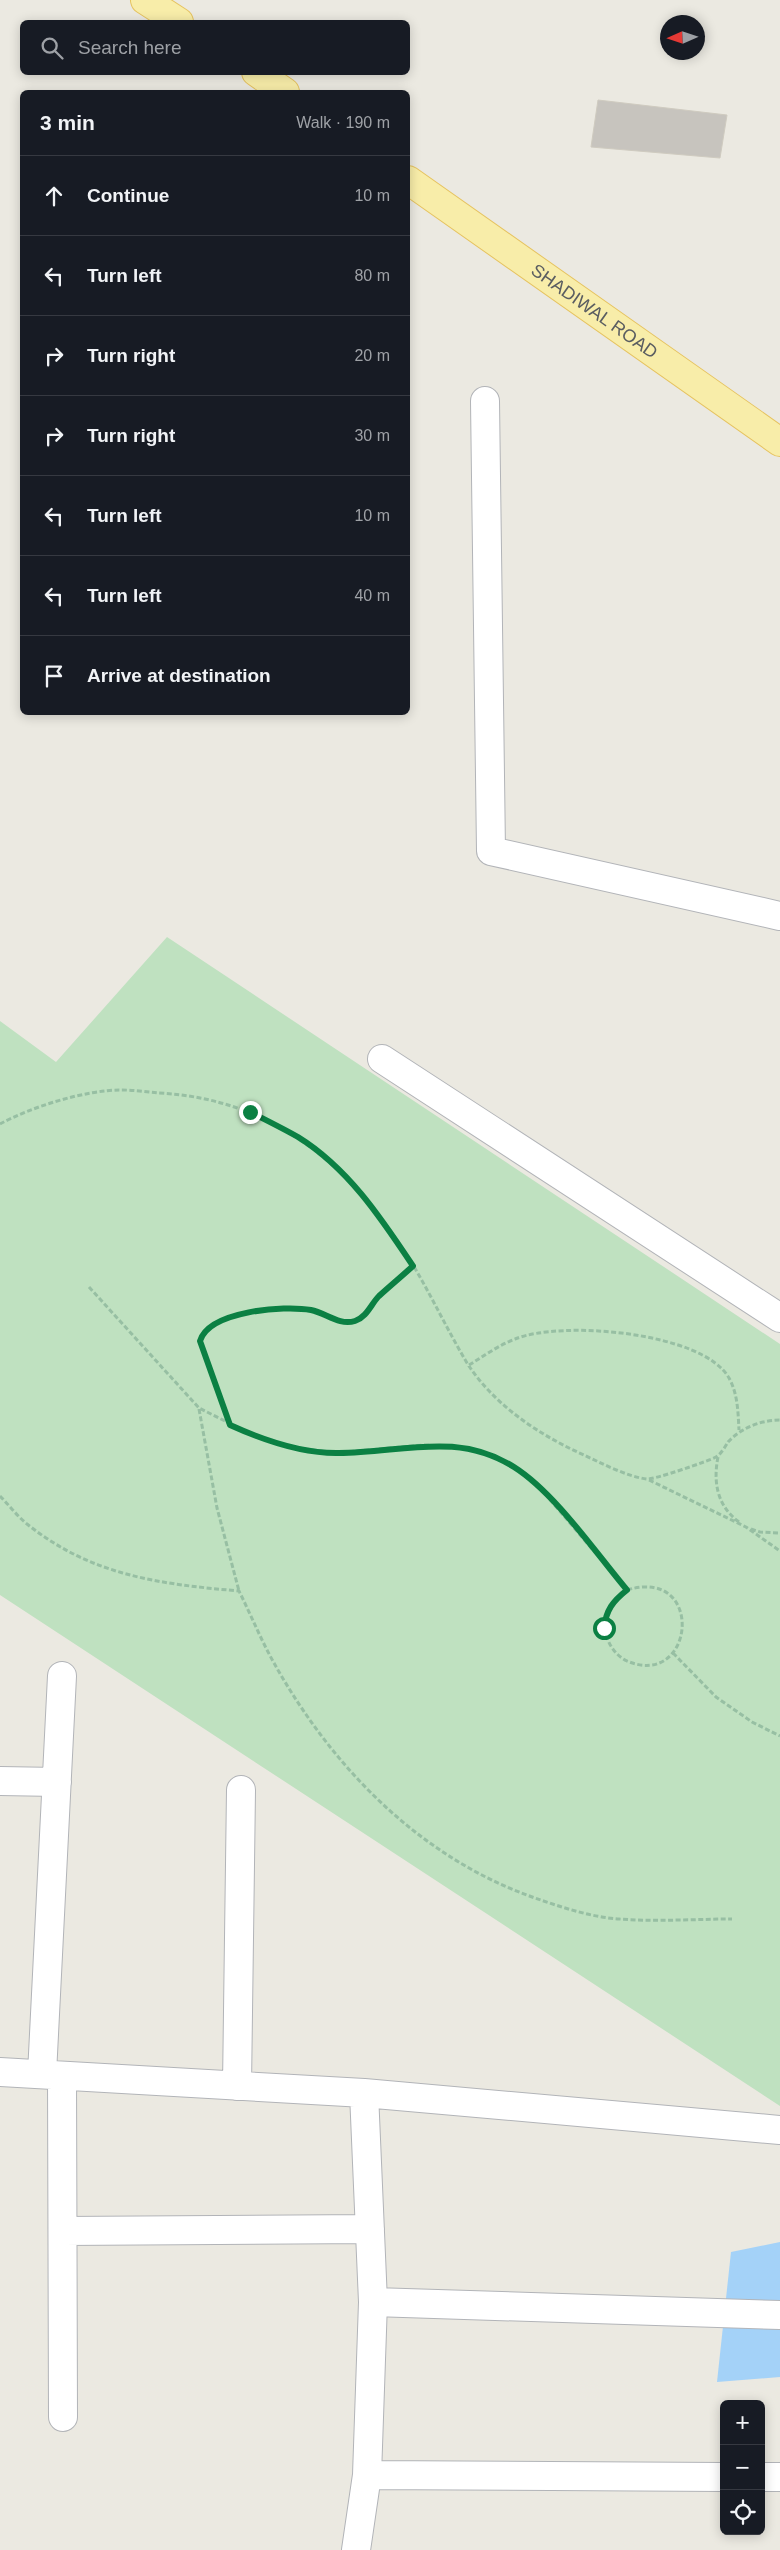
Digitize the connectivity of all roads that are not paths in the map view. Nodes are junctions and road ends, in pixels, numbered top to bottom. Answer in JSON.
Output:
{"nodes":[{"id":1,"x":145,"y":0,"type":"edge"},
{"id":2,"x":176,"y":20,"type":"edge"},
{"id":3,"x":260,"y":75,"type":"edge"},
{"id":4,"x":282,"y":90,"type":"edge"},
{"id":5,"x":410,"y":181,"type":"edge"},
{"id":6,"x":485,"y":401,"type":"dead end"},
{"id":7,"x":780,"y":442,"type":"edge"},
{"id":8,"x":780,"y":916,"type":"edge"},
{"id":9,"x":382,"y":1059,"type":"dead end"},
{"id":10,"x":780,"y":1318,"type":"edge"},
{"id":11,"x":62,"y":1676,"type":"dead end"},
{"id":12,"x":0,"y":1781,"type":"edge"},
{"id":13,"x":57,"y":1782,"type":"junction"},
{"id":14,"x":241,"y":1790,"type":"dead end"},
{"id":15,"x":0,"y":2072,"type":"edge"},
{"id":16,"x":52,"y":2075,"type":"junction"},
{"id":17,"x":238,"y":2086,"type":"junction"},
{"id":18,"x":364,"y":2093,"type":"junction"},
{"id":19,"x":780,"y":2130,"type":"edge"},
{"id":20,"x":370,"y":2228,"type":"junction"},
{"id":21,"x":63,"y":2231,"type":"junction"},
{"id":22,"x":373,"y":2302,"type":"junction"},
{"id":23,"x":780,"y":2315,"type":"edge"},
{"id":24,"x":63,"y":2417,"type":"dead end"},
{"id":25,"x":367,"y":2475,"type":"junction"},
{"id":26,"x":720,"y":2477,"type":"edge"},
{"id":27,"x":765,"y":2477,"type":"edge"},
{"id":28,"x":780,"y":2477,"type":"edge"},
{"id":29,"x":356,"y":2550,"type":"edge"}],
"edges":[{"from":1,"to":2,"type":"main road"},
{"from":3,"to":4,"type":"main road"},
{"from":5,"to":7,"type":"main road","name":"SHADIWAL ROAD"},
{"from":6,"to":8,"type":"street"},
{"from":9,"to":10,"type":"street"},
{"from":11,"to":13,"type":"street"},
{"from":12,"to":13,"type":"street"},
{"from":13,"to":16,"type":"street"},
{"from":14,"to":17,"type":"street"},
{"from":15,"to":16,"type":"street"},
{"from":16,"to":17,"type":"street"},
{"from":16,"to":21,"type":"street"},
{"from":17,"to":18,"type":"street"},
{"from":18,"to":19,"type":"street"},
{"from":18,"to":20,"type":"street"},
{"from":20,"to":21,"type":"street"},
{"from":20,"to":22,"type":"street"},
{"from":21,"to":24,"type":"street"},
{"from":22,"to":23,"type":"street"},
{"from":22,"to":25,"type":"street"},
{"from":25,"to":26,"type":"street"},
{"from":25,"to":29,"type":"street"},
{"from":27,"to":28,"type":"street"}]}
